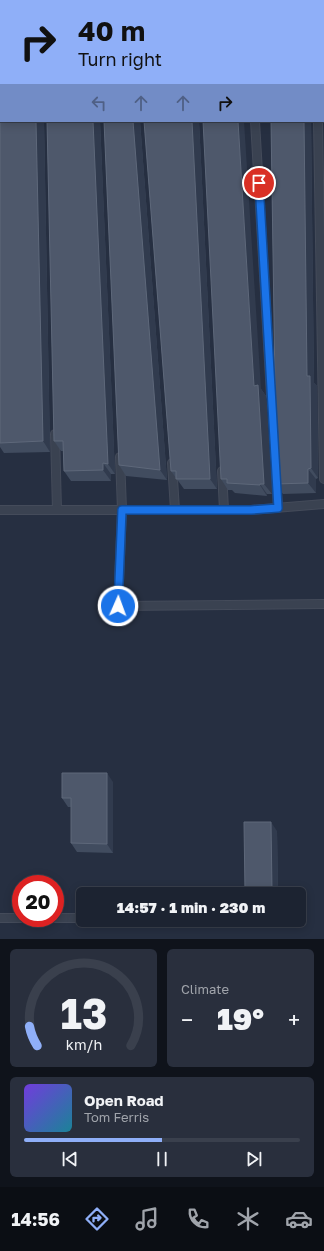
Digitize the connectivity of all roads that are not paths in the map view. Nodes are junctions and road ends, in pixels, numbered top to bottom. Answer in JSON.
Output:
{"nodes":[{"id":1,"x":255,"y":122,"type":"edge"},
{"id":2,"x":318,"y":122,"type":"edge"},
{"id":3,"x":272,"y":405,"type":"edge"},
{"id":4,"x":55,"y":423,"type":"edge"},
{"id":5,"x":119,"y":447,"type":"edge"},
{"id":6,"x":171,"y":454,"type":"edge"},
{"id":7,"x":222,"y":462,"type":"edge"},
{"id":8,"x":275,"y":468,"type":"edge"},
{"id":9,"x":324,"y":479,"type":"edge"},
{"id":10,"x":324,"y":504,"type":"edge"},
{"id":11,"x":278,"y":508,"type":"junction"},
{"id":12,"x":0,"y":510,"type":"edge"},
{"id":13,"x":57,"y":510,"type":"junction"},
{"id":14,"x":122,"y":510,"type":"junction"},
{"id":15,"x":176,"y":510,"type":"junction"},
{"id":16,"x":224,"y":510,"type":"junction"},
{"id":17,"x":324,"y":604,"type":"edge"},
{"id":18,"x":0,"y":918,"type":"edge"},
{"id":19,"x":12,"y":918,"type":"edge"},
{"id":20,"x":64,"y":918,"type":"edge"},
{"id":21,"x":76,"y":918,"type":"edge"}],
"edges":[{"from":1,"to":3,"type":"lane"},
{"from":2,"to":9,"type":"lane"},
{"from":4,"to":13,"type":"lane"},
{"from":5,"to":14,"type":"lane"},
{"from":6,"to":15,"type":"lane"},
{"from":7,"to":16,"type":"lane"},
{"from":8,"to":11,"type":"lane"},
{"from":10,"to":11,"type":"lane"},
{"from":11,"to":16,"type":"lane"},
{"from":12,"to":13,"type":"lane"},
{"from":13,"to":14,"type":"lane"},
{"from":14,"to":15,"type":"lane"},
{"from":14,"to":17,"type":"lane"},
{"from":15,"to":16,"type":"lane"},
{"from":18,"to":19,"type":"lane"},
{"from":20,"to":21,"type":"lane"}]}
